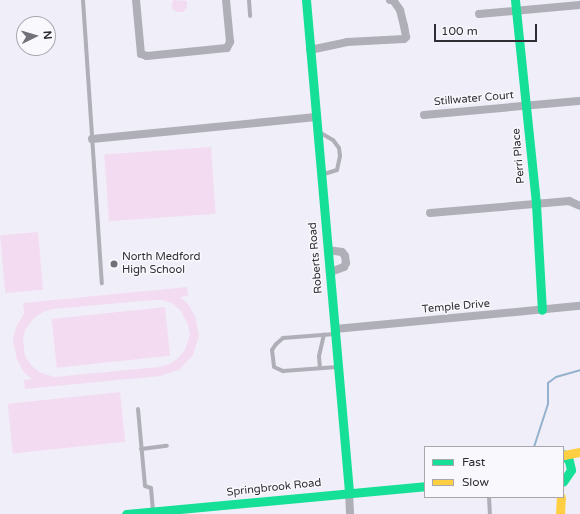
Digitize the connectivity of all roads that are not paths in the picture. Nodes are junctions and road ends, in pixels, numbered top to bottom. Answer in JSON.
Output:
{"nodes":[{"id":1,"x":82,"y":0,"type":"edge"},
{"id":2,"x":136,"y":0,"type":"edge"},
{"id":3,"x":226,"y":0,"type":"edge"},
{"id":4,"x":249,"y":0,"type":"edge"},
{"id":5,"x":306,"y":0,"type":"edge"},
{"id":6,"x":390,"y":0,"type":"edge"},
{"id":7,"x":515,"y":0,"type":"edge"},
{"id":8,"x":580,"y":5,"type":"edge"},
{"id":9,"x":516,"y":11,"type":"junction"},
{"id":10,"x":479,"y":14,"type":"dead end"},
{"id":11,"x":250,"y":16,"type":"dead end"},
{"id":12,"x":310,"y":50,"type":"junction"},
{"id":13,"x":578,"y":101,"type":"dead end"},
{"id":14,"x":527,"y":106,"type":"junction"},
{"id":15,"x":424,"y":115,"type":"dead end"},
{"id":16,"x":316,"y":117,"type":"junction"},
{"id":17,"x":317,"y":132,"type":"junction"},
{"id":18,"x":92,"y":139,"type":"junction"},
{"id":19,"x":321,"y":175,"type":"junction"},
{"id":20,"x":536,"y":204,"type":"junction"},
{"id":21,"x":580,"y":206,"type":"edge"},
{"id":22,"x":430,"y":213,"type":"dead end"},
{"id":23,"x":328,"y":250,"type":"junction"},
{"id":24,"x":330,"y":272,"type":"junction"},
{"id":25,"x":102,"y":283,"type":"dead end"},
{"id":26,"x":580,"y":306,"type":"edge"},
{"id":27,"x":542,"y":310,"type":"junction"},
{"id":28,"x":335,"y":331,"type":"junction"},
{"id":29,"x":324,"y":335,"type":"junction"},
{"id":30,"x":338,"y":367,"type":"junction"},
{"id":31,"x":320,"y":368,"type":"junction"},
{"id":32,"x":138,"y":409,"type":"dead end"},
{"id":33,"x":167,"y":446,"type":"dead end"},
{"id":34,"x":141,"y":449,"type":"junction"},
{"id":35,"x":580,"y":452,"type":"edge"},
{"id":36,"x":564,"y":455,"type":"edge"},
{"id":37,"x":580,"y":462,"type":"edge"},
{"id":38,"x":565,"y":480,"type":"edge"},
{"id":39,"x":424,"y":486,"type":"edge"},
{"id":40,"x":349,"y":493,"type":"junction"},
{"id":41,"x":489,"y":498,"type":"edge"},
{"id":42,"x":209,"y":510,"type":"edge"},
{"id":43,"x":153,"y":512,"type":"junction"},
{"id":44,"x":126,"y":514,"type":"edge"},
{"id":45,"x":350,"y":514,"type":"edge"},
{"id":46,"x":490,"y":514,"type":"edge"}],
"edges":[{"from":1,"to":18,"type":"lane"},
{"from":2,"to":3,"type":"street"},
{"from":4,"to":11,"type":"lane"},
{"from":5,"to":12,"type":"street","name":"Roberts Road"},
{"from":6,"to":12,"type":"street"},
{"from":7,"to":9,"type":"street","name":"Perri Place"},
{"from":8,"to":9,"type":"street"},
{"from":9,"to":10,"type":"street"},
{"from":9,"to":14,"type":"street","name":"Perri Place"},
{"from":12,"to":16,"type":"street","name":"Roberts Road"},
{"from":13,"to":14,"type":"street","name":"Stillwater Court"},
{"from":14,"to":15,"type":"street","name":"Stillwater Court"},
{"from":14,"to":20,"type":"street","name":"Perri Place"},
{"from":16,"to":17,"type":"street","name":"Roberts Road"},
{"from":16,"to":18,"type":"street"},
{"from":17,"to":19,"type":"street","name":"Roberts Road"},
{"from":17,"to":19,"type":"lane"},
{"from":18,"to":25,"type":"lane"},
{"from":19,"to":23,"type":"street","name":"Roberts Road"},
{"from":20,"to":21,"type":"street"},
{"from":20,"to":22,"type":"street"},
{"from":20,"to":27,"type":"street","name":"Perri Place"},
{"from":23,"to":24,"type":"street","name":"Roberts Road"},
{"from":23,"to":24,"type":"street"},
{"from":24,"to":28,"type":"street","name":"Roberts Road"},
{"from":26,"to":27,"type":"street","name":"Temple Drive"},
{"from":27,"to":28,"type":"street","name":"Temple Drive"},
{"from":28,"to":29,"type":"lane"},
{"from":28,"to":30,"type":"street","name":"Roberts Road"},
{"from":29,"to":31,"type":"lane"},
{"from":29,"to":31,"type":"lane"},
{"from":30,"to":31,"type":"lane"},
{"from":30,"to":40,"type":"street","name":"Roberts Road"},
{"from":32,"to":34,"type":"lane"},
{"from":33,"to":34,"type":"lane"},
{"from":34,"to":43,"type":"lane"},
{"from":35,"to":36,"type":"street"},
{"from":36,"to":38,"type":"street"},
{"from":37,"to":38,"type":"street"},
{"from":39,"to":40,"type":"street","name":"Springbrook Road"},
{"from":40,"to":42,"type":"street","name":"Springbrook Road"},
{"from":40,"to":45,"type":"street","name":"Roberts Road"},
{"from":41,"to":46,"type":"lane"},
{"from":42,"to":43,"type":"street","name":"Springbrook Road"},
{"from":43,"to":44,"type":"street","name":"Springbrook Road"}]}
